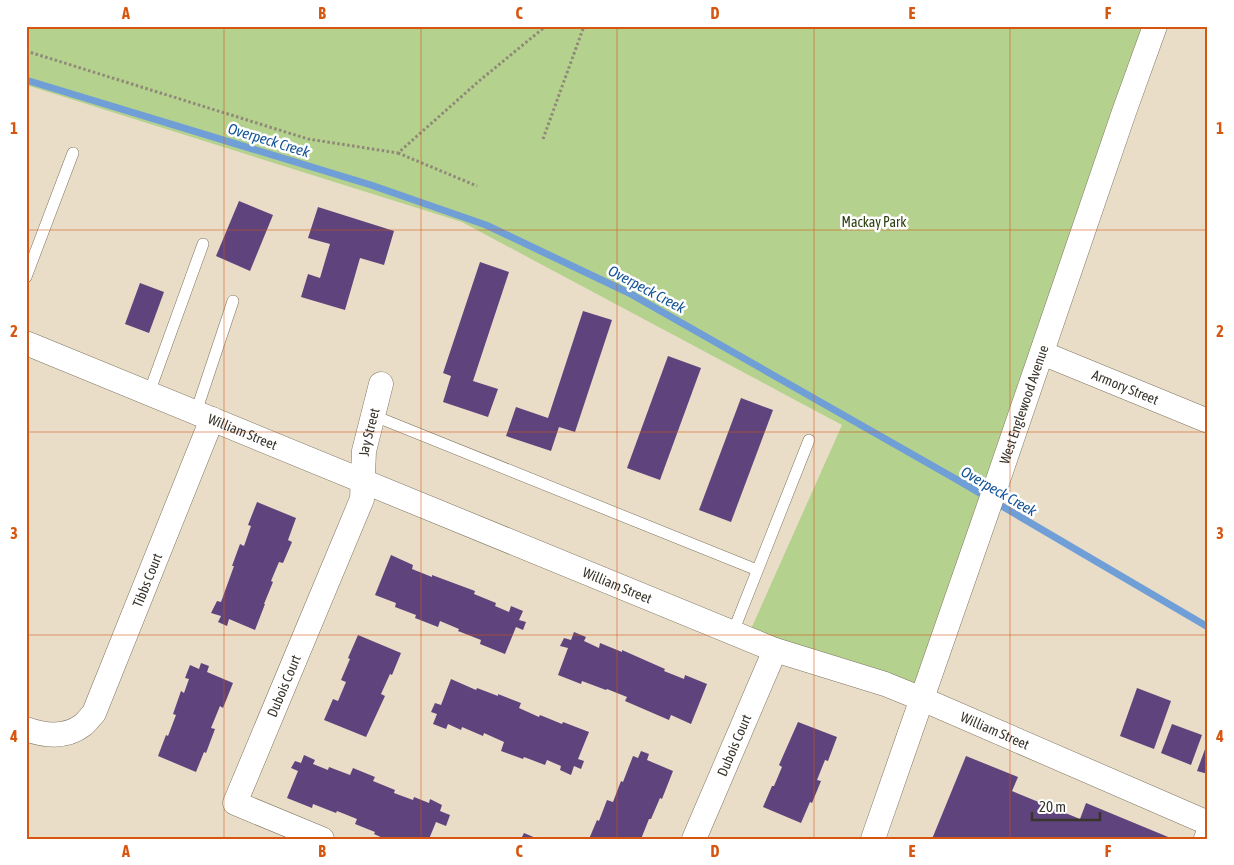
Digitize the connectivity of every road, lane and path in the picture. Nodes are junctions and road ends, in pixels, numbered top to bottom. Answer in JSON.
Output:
{"nodes":[{"id":1,"x":546,"y":26,"type":"edge"},
{"id":2,"x":584,"y":26,"type":"edge"},
{"id":3,"x":1156,"y":26,"type":"edge"},
{"id":4,"x":26,"y":51,"type":"edge"},
{"id":5,"x":543,"y":140,"type":"dead end"},
{"id":6,"x":73,"y":153,"type":"dead end"},
{"id":7,"x":398,"y":153,"type":"junction"},
{"id":8,"x":477,"y":186,"type":"dead end"},
{"id":9,"x":203,"y":244,"type":"dead end"},
{"id":10,"x":26,"y":277,"type":"edge"},
{"id":11,"x":233,"y":301,"type":"dead end"},
{"id":12,"x":26,"y":343,"type":"edge"},
{"id":13,"x":1042,"y":353,"type":"junction"},
{"id":14,"x":381,"y":384,"type":"dead end"},
{"id":15,"x":149,"y":393,"type":"junction"},
{"id":16,"x":372,"y":415,"type":"junction"},
{"id":17,"x":204,"y":416,"type":"junction"},
{"id":18,"x":1208,"y":421,"type":"edge"},
{"id":19,"x":809,"y":440,"type":"dead end"},
{"id":20,"x":362,"y":481,"type":"junction"},
{"id":21,"x":757,"y":570,"type":"junction"},
{"id":22,"x":733,"y":632,"type":"junction"},
{"id":23,"x":775,"y":650,"type":"junction"},
{"id":24,"x":922,"y":699,"type":"junction"},
{"id":25,"x":26,"y":728,"type":"edge"},
{"id":26,"x":1204,"y":828,"type":"edge"},
{"id":27,"x":322,"y":839,"type":"edge"},
{"id":28,"x":694,"y":839,"type":"edge"},
{"id":29,"x":873,"y":839,"type":"edge"}],
"edges":[{"from":1,"to":7,"type":"path"},
{"from":2,"to":5,"type":"path"},
{"from":3,"to":13,"type":"street","name":"West Englewood Avenue"},
{"from":4,"to":7,"type":"path"},
{"from":6,"to":10,"type":"lane"},
{"from":7,"to":8,"type":"path"},
{"from":9,"to":15,"type":"lane"},
{"from":11,"to":17,"type":"lane"},
{"from":12,"to":15,"type":"street","name":"William Street"},
{"from":13,"to":18,"type":"street","name":"Armory Street"},
{"from":13,"to":24,"type":"street","name":"West Englewood Avenue"},
{"from":14,"to":16,"type":"street","name":"Jay Street"},
{"from":15,"to":17,"type":"street","name":"William Street"},
{"from":16,"to":20,"type":"street","name":"Jay Street"},
{"from":16,"to":21,"type":"lane"},
{"from":17,"to":20,"type":"street","name":"William Street"},
{"from":17,"to":25,"type":"street","name":"Tibbs Court"},
{"from":19,"to":21,"type":"lane"},
{"from":20,"to":22,"type":"street","name":"William Street"},
{"from":20,"to":27,"type":"street","name":"Dubois Court"},
{"from":21,"to":22,"type":"lane"},
{"from":22,"to":23,"type":"street","name":"William Street"},
{"from":23,"to":24,"type":"street","name":"William Street"},
{"from":23,"to":28,"type":"street","name":"Dubois Court"},
{"from":24,"to":26,"type":"street","name":"William Street"},
{"from":24,"to":29,"type":"street","name":"West Englewood Avenue"}]}
